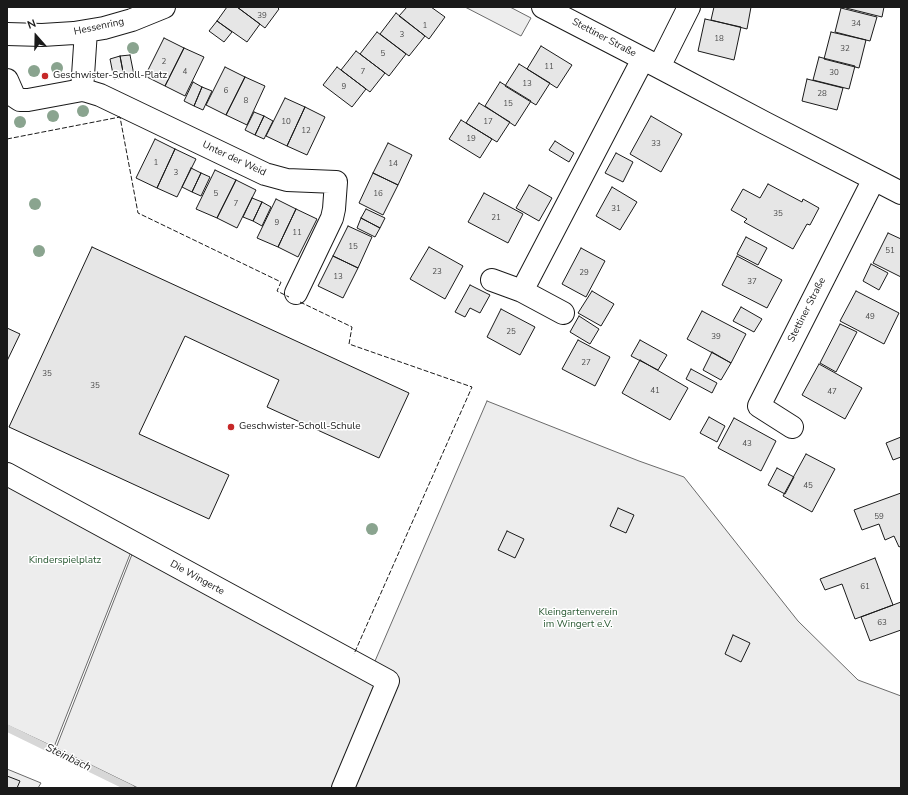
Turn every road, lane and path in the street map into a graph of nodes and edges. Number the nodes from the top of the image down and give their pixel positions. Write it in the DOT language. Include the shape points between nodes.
graph roads {
  1 [pos="164,7"];
  2 [pos="543,7"];
  3 [pos="689,7"];
  4 [pos="86,31"];
  5 [pos="7,34"];
  6 [pos="651,63"];
  7 [pos="7,80"];
  8 [pos="82,90"];
  9 [pos="874,179"];
  10 [pos="901,193"];
  11 [pos="492,280"];
  12 [pos="522,291"];
  13 [pos="296,293"];
  14 [pos="563,313"];
  15 [pos="792,427"];
  16 [pos="7,474"];
  17 [pos="344,788"];
  1 -- 4 [label="street, Hessenring" via="132,20"];
  2 -- 6 [label="street, Stettiner Straße"];
  3 -- 6 [label="street"];
  4 -- 5 [label="street, Hessenring" via="42,35"];
  4 -- 8 [label="street"];
  6 -- 9 [label="street, Stettiner Straße"];
  6 -- 12 [label="street, Stettiner Straße"];
  7 -- 8 [label="street" via="14,96 23,101"];
  8 -- 13 [label="street, Unter der Weid" via="100,95 265,174 287,180 336,182 332,218"];
  9 -- 10 [label="street, Stettiner Straße"];
  9 -- 15 [label="street, Stettiner Straße" via="759,406"];
  11 -- 12 [label="street"];
  12 -- 14 [label="street"];
  16 -- 17 [label="street, Die Wingerte" via="388,681"];
}
